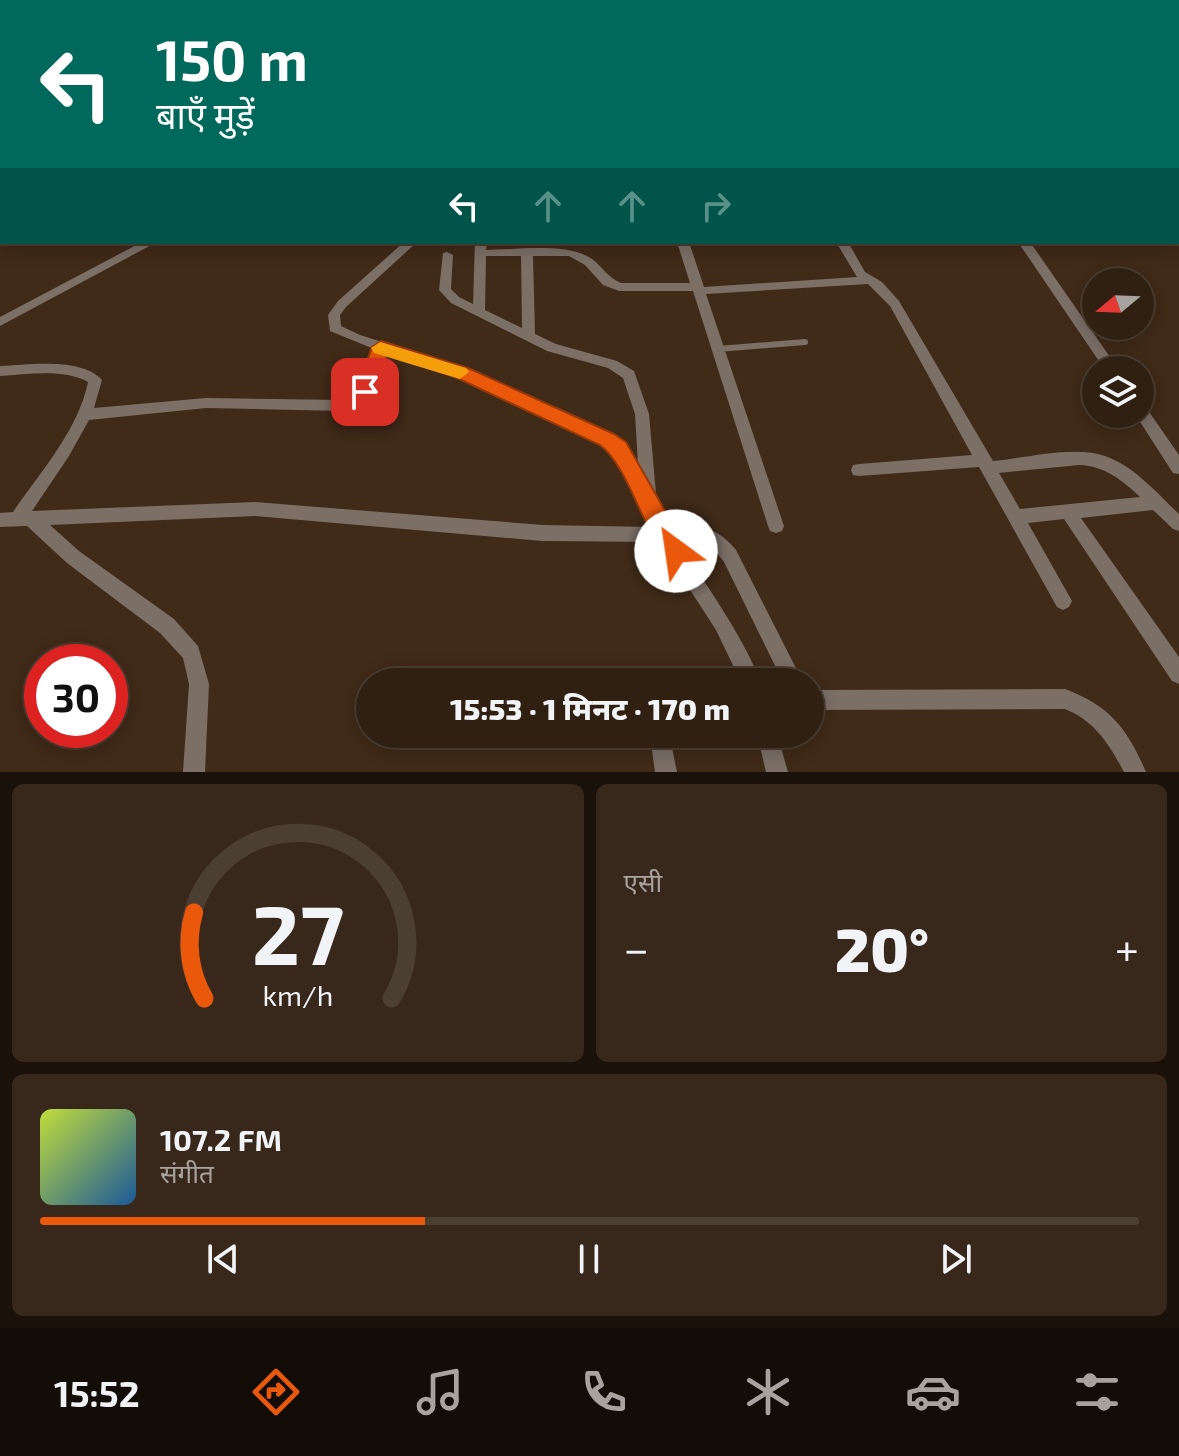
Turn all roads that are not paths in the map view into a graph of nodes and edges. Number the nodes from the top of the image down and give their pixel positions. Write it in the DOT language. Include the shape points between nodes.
graph roads {
  1 [pos="147,244"];
  2 [pos="409,244"];
  3 [pos="684,244"];
  4 [pos="843,244"];
  5 [pos="1025,244"];
  6 [pos="480,247"];
  7 [pos="527,252"];
  8 [pos="447,255"];
  9 [pos="869,280"];
  10 [pos="698,289"];
  11 [pos="479,312"];
  12 [pos="0,322"];
  13 [pos="529,336"];
  14 [pos="805,342"];
  15 [pos="381,347"];
  16 [pos="718,349"];
  17 [pos="1102,356"];
  18 [pos="0,371"];
  19 [pos="85,415"];
  20 [pos="1153,428"];
  21 [pos="1176,459"];
  22 [pos="988,464"];
  23 [pos="859,470"];
  24 [pos="649,503"];
  25 [pos="1155,503"];
  26 [pos="1068,512"];
  27 [pos="1017,517"];
  28 [pos="16,520"];
  29 [pos="1179,524"];
  30 [pos="776,526"];
  31 [pos="664,533"];
  32 [pos="1063,601"];
  33 [pos="746,668"];
  34 [pos="786,668"];
  35 [pos="1179,674"];
  36 [pos="824,700"];
  37 [pos="662,748"];
  38 [pos="771,748"];
  39 [pos="194,772"];
  40 [pos="666,772"];
  41 [pos="777,772"];
  42 [pos="1135,772"];
  1 -- 12 [label="street"];
  2 -- 15 [label="street" via="334,315 335,328"];
  3 -- 10 [label="street"];
  4 -- 9 [label="street"];
  5 -- 17 [label="street"];
  6 -- 7 [label="street"];
  6 -- 11 [label="street"];
  7 -- 10 [label="street" via="578,255 619,287"];
  7 -- 13 [label="street"];
  8 -- 11 [label="street" via="445,290"];
  9 -- 10 [label="street"];
  9 -- 22 [label="street" via="895,304"];
  10 -- 16 [label="street"];
  11 -- 13 [label="street"];
  13 -- 24 [label="street" via="567,354 612,364 629,375 642,414"];
  14 -- 16 [label="lane"];
  15 -- 19 [label="street" via="365,392 343,406 206,403"];
  15 -- 24 [label="street" via="462,373 607,439 631,465"];
  16 -- 30 [label="street"];
  18 -- 19 [label="street" via="85,373 95,380"];
  19 -- 28 [label="street"];
  20 -- 21 [label="street"];
  22 -- 23 [label="street"];
  22 -- 25 [label="street" via="1093,459 1115,469"];
  22 -- 27 [label="street"];
  24 -- 31 [label="street"];
  25 -- 26 [label="street"];
  25 -- 29 [label="street"];
  26 -- 27 [label="street"];
  26 -- 35 [label="street"];
  27 -- 32 [label="street"];
  28 -- 31 [label="street" via="255,509 543,533"];
  28 -- 39 [label="street" via="167,626 191,653 199,684"];
  31 -- 33 [label="street"];
  31 -- 34 [label="street" via="706,535 719,542"];
  36 -- 42 [label="street" via="1065,699 1098,713"];
  37 -- 40 [label="street"];
  38 -- 41 [label="street"];
}
